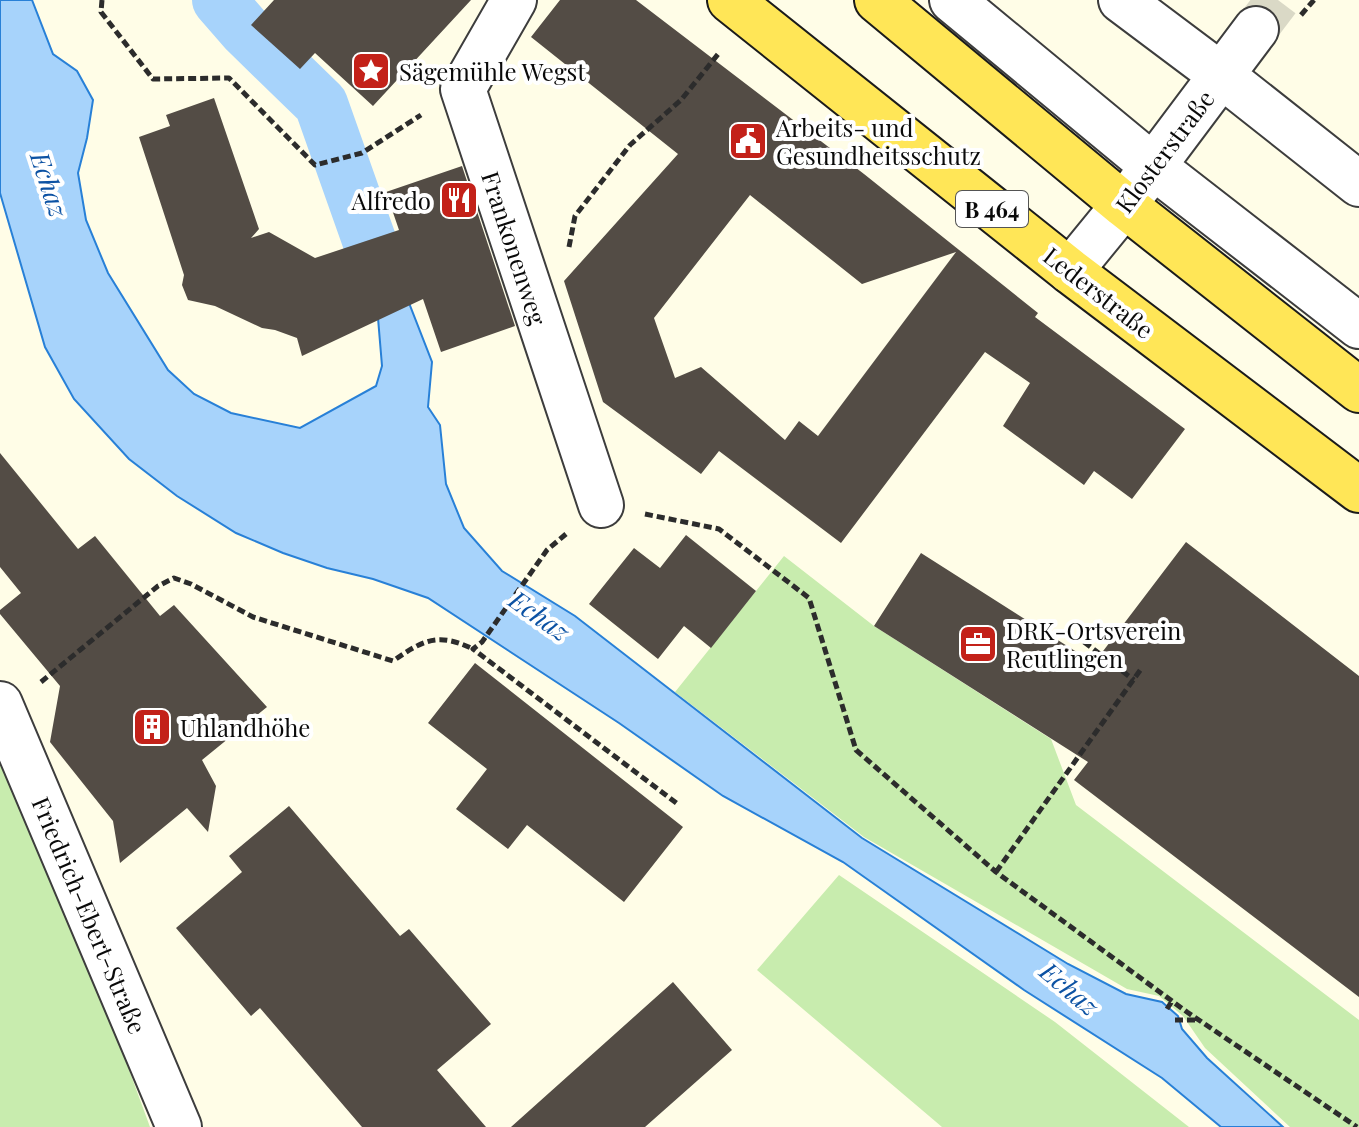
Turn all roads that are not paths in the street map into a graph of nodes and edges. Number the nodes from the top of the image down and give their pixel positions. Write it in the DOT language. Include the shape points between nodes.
graph roads {
  1 [pos="514,0"];
  2 [pos="877,0"];
  3 [pos="952,0"];
  4 [pos="1121,0"];
  5 [pos="740,8"];
  6 [pos="1256,29"];
  7 [pos="1221,75"];
  8 [pos="1154,167"];
  9 [pos="1359,184"];
  10 [pos="1124,205"];
  11 [pos="1070,271"];
  12 [pos="1359,326"];
  13 [pos="1359,390"];
  14 [pos="1359,490"];
  15 [pos="601,505"];
  16 [pos="0,704"];
  17 [pos="179,1127"];
  1 -- 15 [label="street, Frankonenweg" via="463,89"];
  2 -- 10 [label="main road"];
  3 -- 8 [label="street"];
  4 -- 7 [label="street"];
  5 -- 11 [label="main road, Lederstraße / B 464"];
  6 -- 7 [label="street, Klosterstraße"];
  7 -- 8 [label="street, Klosterstraße"];
  7 -- 9 [label="street"];
  8 -- 10 [label="street, Klosterstraße"];
  8 -- 12 [label="street"];
  10 -- 11 [label="street, Klosterstraße"];
  10 -- 13 [label="main road"];
  11 -- 14 [label="main road, Lederstraße / B 464"];
  16 -- 17 [label="street, Friedrich-Ebert-Straße"];
}
